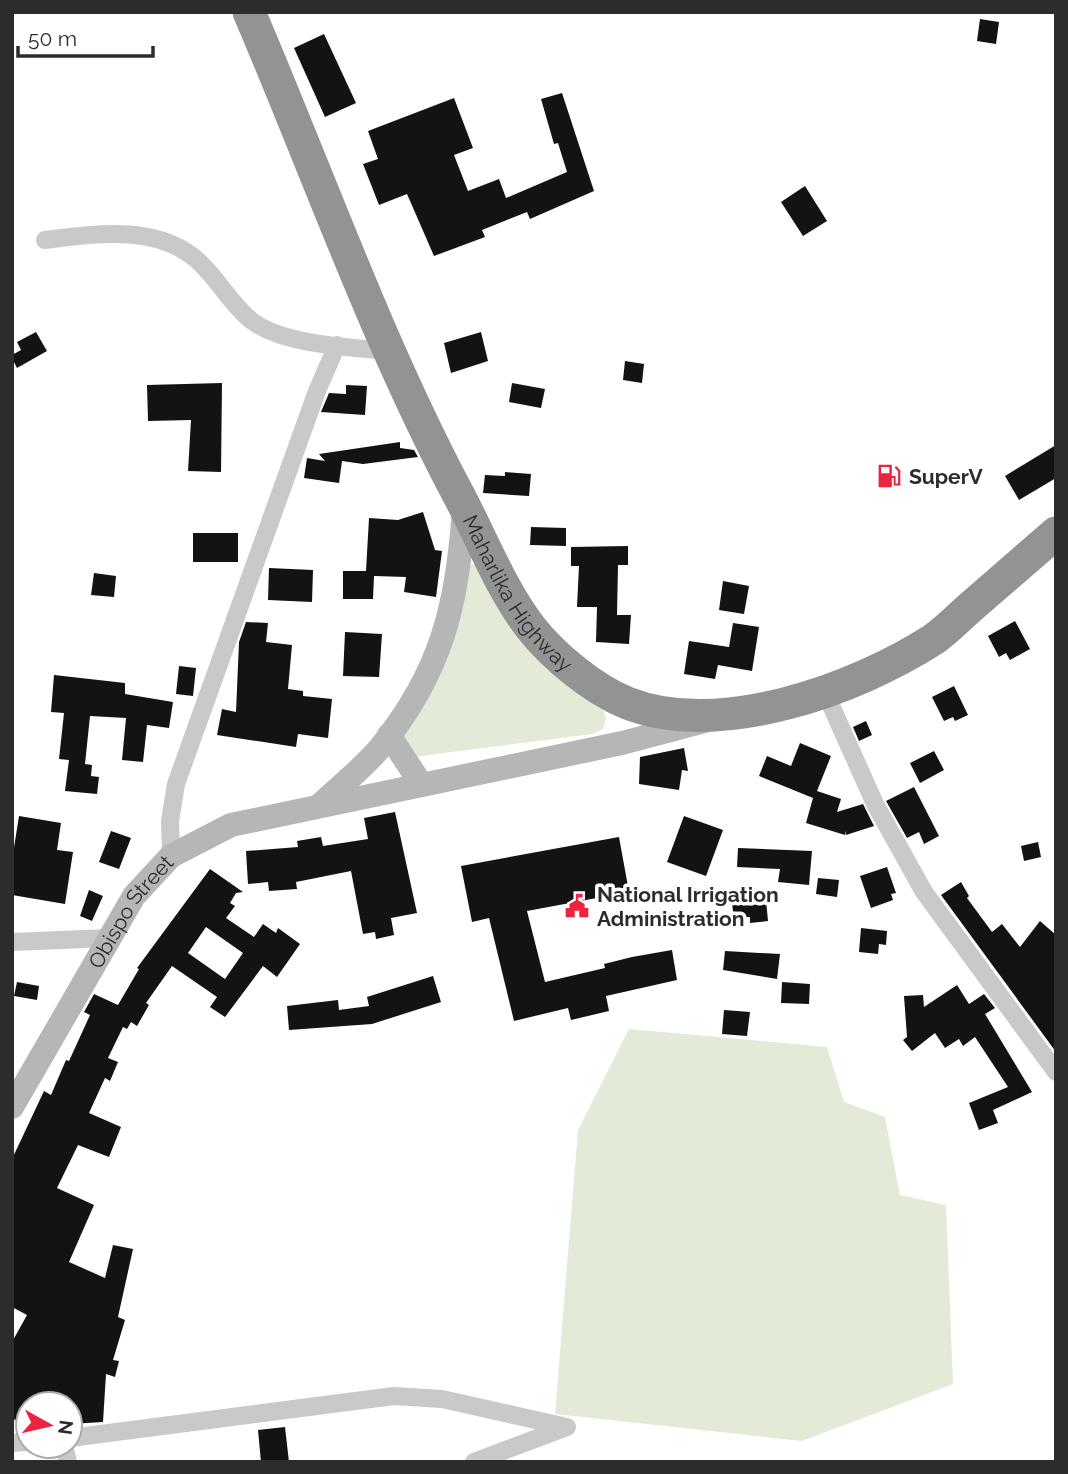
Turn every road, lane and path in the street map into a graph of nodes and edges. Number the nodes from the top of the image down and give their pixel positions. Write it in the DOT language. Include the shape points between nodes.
graph roads {
  1 [pos="249,12"];
  2 [pos="45,240"];
  3 [pos="337,345"];
  4 [pos="387,351"];
  5 [pos="464,505"];
  6 [pos="1056,533"];
  7 [pos="825,692"];
  8 [pos="729,715"];
  9 [pos="389,735"];
  10 [pos="421,784"];
  11 [pos="320,804"];
  12 [pos="171,856"];
  13 [pos="109,938"];
  14 [pos="12,942"];
  15 [pos="1056,1072"];
  16 [pos="12,1107"];
  17 [pos="84,1436"];
  18 [pos="474,1462"];
  1 -- 4 [label="highway, Maharlika Highway"];
  2 -- 3 [label="street" via="117,234 156,237 205,266 253,322 285,335"];
  3 -- 4 [label="street"];
  3 -- 12 [label="street" via="176,784"];
  4 -- 5 [label="highway, Maharlika Highway"];
  5 -- 8 [label="highway, Maharlika Highway" via="531,628 567,663 628,704 678,714"];
  5 -- 9 [label="street, Obispo Street" via="460,573 447,626 429,673"];
  6 -- 7 [label="highway, Maharlika Highway" via="935,638"];
  7 -- 8 [label="highway, Maharlika Highway"];
  7 -- 15 [label="street" via="876,804 924,891"];
  8 -- 10 [label="street, Obispo Street" via="622,743"];
  9 -- 10 [label="street"];
  9 -- 11 [label="street, Obispo Street"];
  10 -- 11 [label="street, Obispo Street"];
  11 -- 12 [label="street, Obispo Street" via="230,825"];
  12 -- 13 [label="street, Obispo Street" via="134,896"];
  13 -- 14 [label="street"];
  13 -- 16 [label="street, Obispo Street"];
  17 -- 18 [label="street" via="394,1396 442,1399 567,1427"];
}
